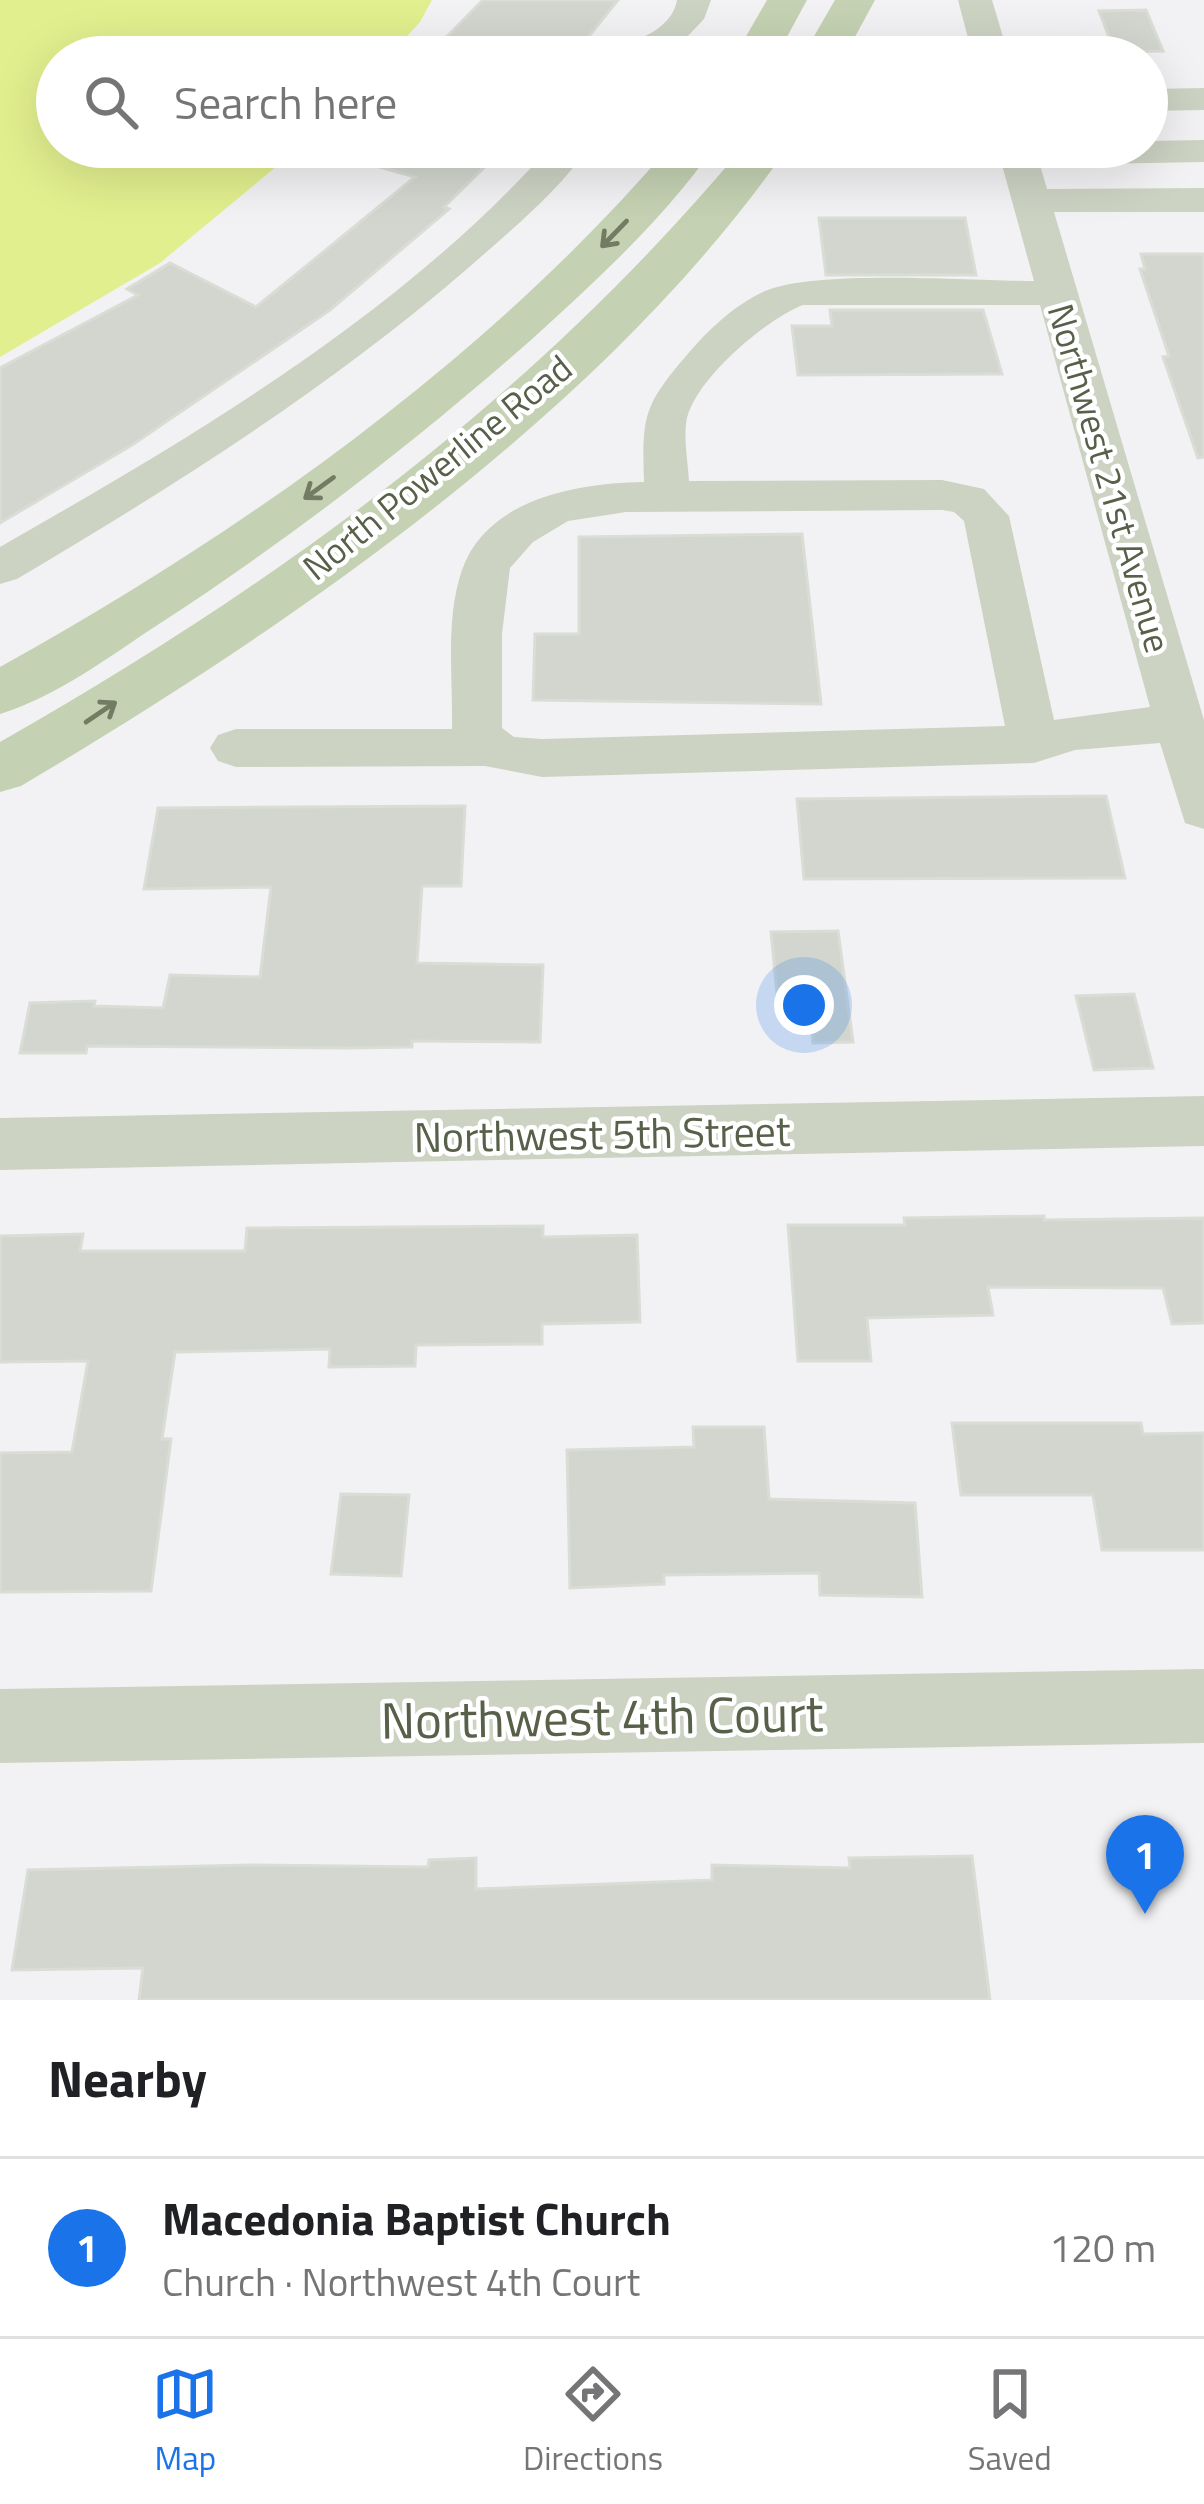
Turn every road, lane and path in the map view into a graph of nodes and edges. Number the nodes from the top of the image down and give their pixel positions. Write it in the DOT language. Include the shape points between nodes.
graph roads {
  1 [pos="676,0"];
  2 [pos="694,0"];
  3 [pos="787,0"];
  4 [pos="975,0"];
  5 [pos="852,2"];
  6 [pos="643,36"];
  7 [pos="672,36"];
  8 [pos="767,36"];
  9 [pos="834,36"];
  10 [pos="985,36"];
  11 [pos="1204,99"];
  12 [pos="1168,100"];
  13 [pos="1168,151"];
  14 [pos="1204,151"];
  15 [pos="549,168"];
  16 [pos="675,168"];
  17 [pos="750,168"];
  18 [pos="1022,168"];
  19 [pos="1204,200"];
  20 [pos="1032,201"];
  21 [pos="1058,293"];
  22 [pos="543,308"];
  23 [pos="478,361"];
  24 [pos="552,378"];
  25 [pos="485,435"];
  26 [pos="667,496"];
  27 [pos="0,568"];
  28 [pos="0,693"];
  29 [pos="1184,741"];
  30 [pos="1034,744"];
  31 [pos="486,747"];
  32 [pos="236,748"];
  33 [pos="0,770"];
  34 [pos="1204,809"];
  35 [pos="1204,1121"];
  36 [pos="0,1144"];
  37 [pos="1204,1706"];
  38 [pos="0,1726"];
  1 -- 6 [label="street"];
  2 -- 7 [label="street"];
  3 -- 8 [label="main road"];
  4 -- 10 [label="street"];
  5 -- 9 [label="main road"];
  11 -- 12 [label="street"];
  13 -- 14 [label="street"];
  15 -- 27 [label="street" via="331,362 150,482"];
  16 -- 22 [label="main road, North Powerline Road, one-way"];
  17 -- 24 [label="main road, North Powerline Road" via="609,328"];
  18 -- 20 [label="street, Northwest 21st Avenue"];
  19 -- 20 [label="street"];
  20 -- 21 [label="street, Northwest 21st Avenue"];
  21 -- 26 [label="street" via="802,293 772,300 669,408"];
  21 -- 29 [label="street, Northwest 21st Avenue"];
  22 -- 23 [label="main road, North Powerline Road"];
  22 -- 24 [label="main road" via="538,353"];
  23 -- 25 [label="main road" via="495,392"];
  23 -- 28 [label="main road, North Powerline Road, one-way" via="252,537"];
  24 -- 25 [label="main road, North Powerline Road"];
  33 -- 25 [label="main road, North Powerline Road, one-way" via="320,565"];
  26 -- 30 [label="street" via="942,495 979,506"];
  26 -- 31 [label="street" via="563,503 492,556 484,571 477,711"];
  29 -- 30 [label="street" via="1087,758"];
  29 -- 34 [label="street, Northwest 21st Avenue"];
  30 -- 31 [label="street" via="542,758"];
  31 -- 32 [label="street"];
  35 -- 36 [label="street, Northwest 5th Street"];
  37 -- 38 [label="street, Northwest 4th Court"];
}
